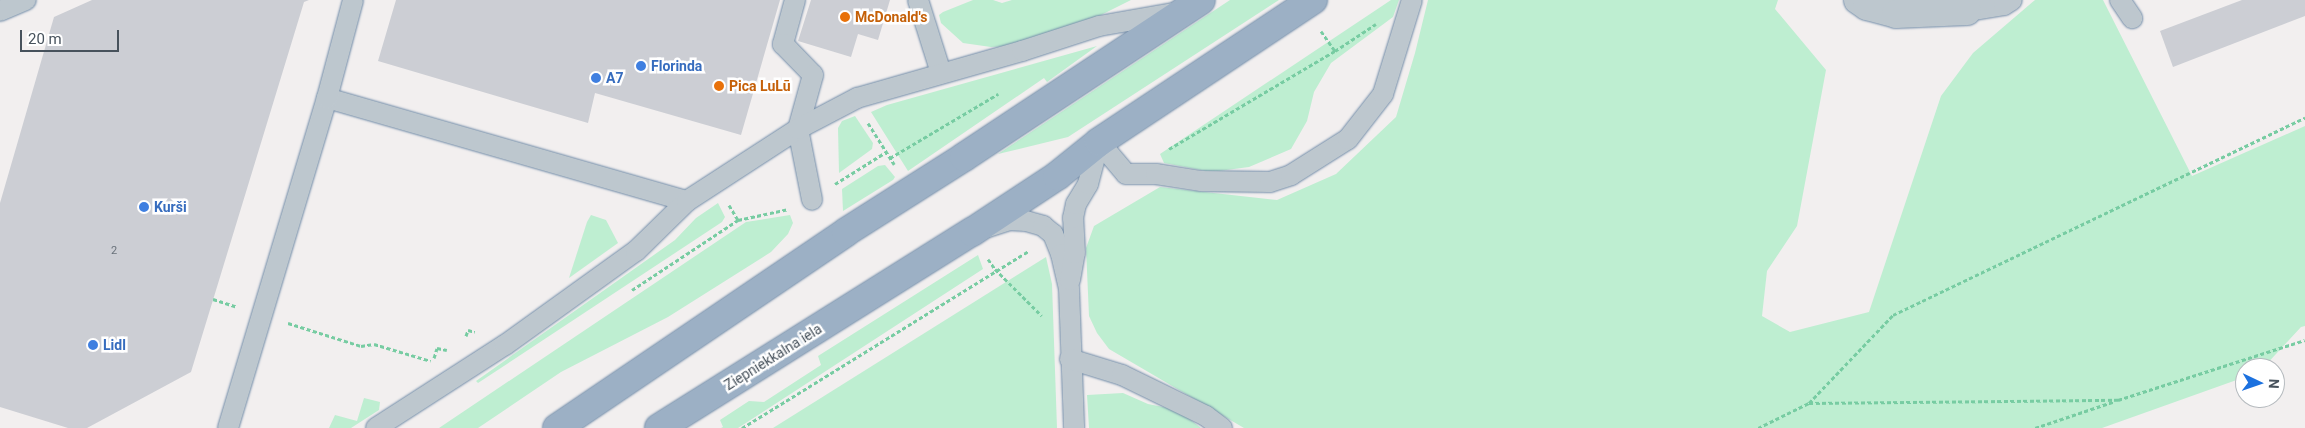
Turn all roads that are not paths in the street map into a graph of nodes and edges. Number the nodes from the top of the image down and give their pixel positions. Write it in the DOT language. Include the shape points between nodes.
graph roads {
  1 [pos="26,0"];
  2 [pos="354,0"];
  3 [pos="795,0"];
  4 [pos="1313,0"];
  5 [pos="1412,0"];
  6 [pos="1858,0"];
  7 [pos="2012,0"];
  8 [pos="2120,0"];
  9 [pos="924,2"];
  10 [pos="1193,5"];
  11 [pos="0,11"];
  12 [pos="1966,11"];
  13 [pos="2132,18"];
  14 [pos="941,73"];
  15 [pos="327,98"];
  16 [pos="798,129"];
  17 [pos="1099,142"];
  18 [pos="812,200"];
  19 [pos="687,201"];
  20 [pos="972,232"];
  21 [pos="1069,289"];
  22 [pos="1070,359"];
  23 [pos="228,428"];
  24 [pos="376,428"];
  25 [pos="557,428"];
  26 [pos="659,428"];
  27 [pos="1074,428"];
  28 [pos="1222,428"];
  1 -- 11 [label="lane"];
  2 -- 15 [label="lane"];
  3 -- 16 [label="lane" via="783,44 813,75"];
  4 -- 17 [label="highway, Ziepniekkalna iela"];
  5 -- 17 [label="lane" via="1383,94 1348,140 1291,175 1270,182 1201,182 1156,174 1126,174"];
  6 -- 12 [label="street" via="1867,6 1896,14"];
  7 -- 12 [label="lane" via="2004,5"];
  8 -- 13 [label="lane"];
  9 -- 14 [label="lane"];
  10 -- 14 [label="lane" via="1099,26"];
  10 -- 25 [label="highway" via="846,232"];
  14 -- 16 [label="lane" via="857,98"];
  15 -- 19 [label="lane"];
  15 -- 23 [label="lane"];
  16 -- 18 [label="lane"];
  16 -- 19 [label="lane"];
  17 -- 20 [label="highway, Ziepniekkalna iela" via="1057,176"];
  17 -- 21 [label="lane" via="1088,184 1075,211 1076,253"];
  19 -- 24 [label="lane" via="636,251 505,344"];
  20 -- 21 [label="lane" via="1009,220 1043,226 1053,234"];
  20 -- 26 [label="highway, Ziepniekkalna iela"];
  21 -- 22 [label="lane"];
  22 -- 27 [label="lane"];
  22 -- 28 [label="lane" via="1122,375 1206,416"];
}
